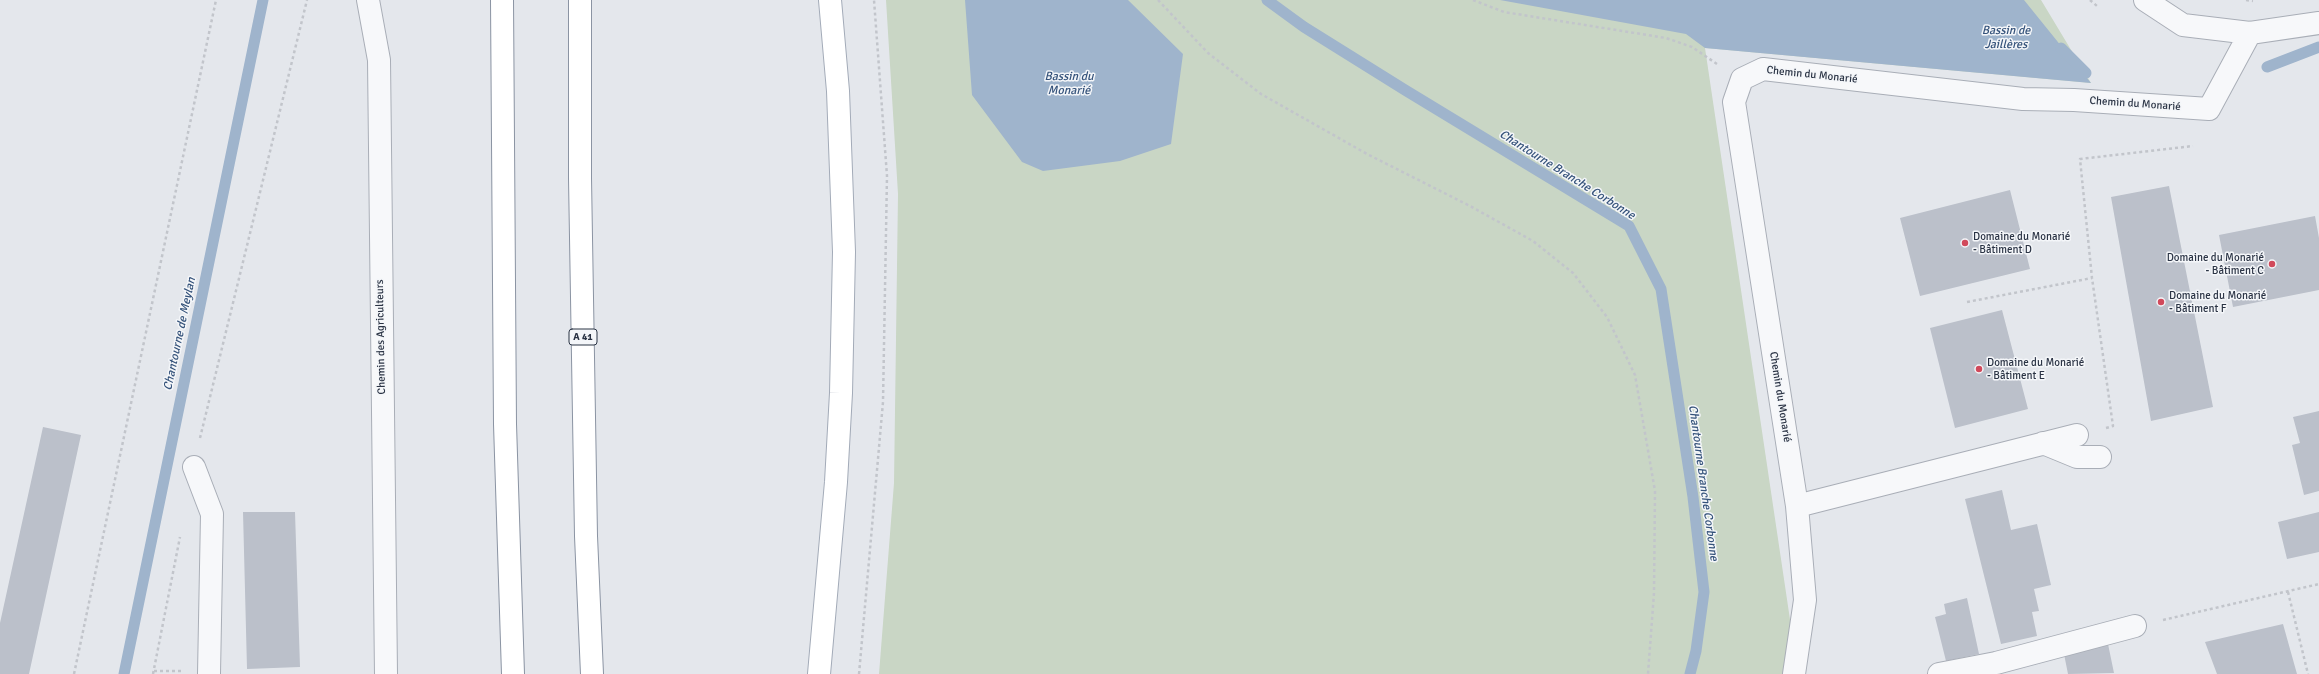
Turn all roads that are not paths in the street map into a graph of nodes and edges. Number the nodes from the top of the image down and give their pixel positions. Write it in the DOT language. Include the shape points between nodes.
graph roads {
  1 [pos="368,0"];
  2 [pos="502,0"];
  3 [pos="515,0"];
  4 [pos="580,0"];
  5 [pos="830,0"];
  6 [pos="2146,0"];
  7 [pos="2319,23"];
  8 [pos="2250,33"];
  9 [pos="505,424"];
  10 [pos="2077,435"];
  11 [pos="2043,444"];
  12 [pos="2100,457"];
  13 [pos="194,467"];
  14 [pos="1797,506"];
  15 [pos="2135,626"];
  16 [pos="209,674"];
  17 [pos="386,674"];
  18 [pos="513,674"];
  19 [pos="592,674"];
  20 [pos="819,674"];
  21 [pos="1794,674"];
  22 [pos="1939,674"];
  1 -- 17 [label="street, Chemin des Agriculteurs" via="378,60"];
  2 -- 9 [label="main road"];
  3 -- 9 [label="main road"];
  4 -- 19 [label="main road, A 41" via="586,536"];
  5 -- 20 [label="main road" via="838,91 844,252 836,482"];
  6 -- 8 [label="street" via="2183,25"];
  7 -- 8 [label="street"];
  8 -- 14 [label="street, Chemin du Monarié" via="2209,110 2074,100 2023,99 1763,69 1742,80 1734,102"];
  9 -- 18 [label="main road"];
  10 -- 11 [label="street"];
  11 -- 12 [label="street" via="2077,457"];
  11 -- 14 [label="street"];
  13 -- 16 [label="street" via="212,514"];
  14 -- 21 [label="street, Chemin du Monarié" via="1805,600"];
  15 -- 22 [label="street" via="1996,663"];
}
